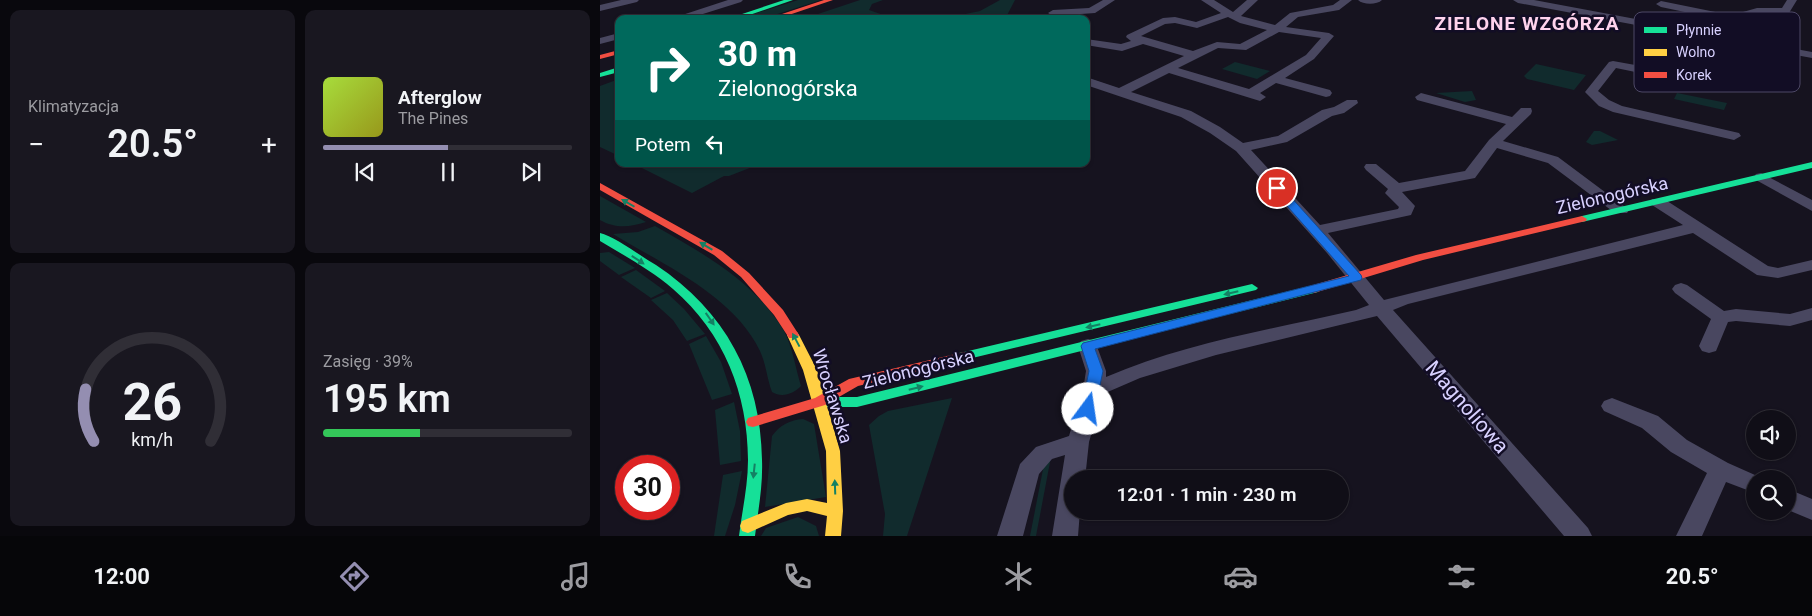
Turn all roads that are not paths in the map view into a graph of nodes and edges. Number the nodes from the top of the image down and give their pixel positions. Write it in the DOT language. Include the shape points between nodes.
graph roads {
  1 [pos="634,0"];
  2 [pos="738,0"];
  3 [pos="790,0"];
  4 [pos="830,0"];
  5 [pos="1062,0"];
  6 [pos="1110,0"];
  7 [pos="1206,0"];
  8 [pos="1253,0"];
  9 [pos="1347,0"];
  10 [pos="1363,0"];
  11 [pos="1378,0"];
  12 [pos="1518,0"];
  13 [pos="1792,0"];
  14 [pos="1661,4"];
  15 [pos="600,8"];
  16 [pos="1700,12"];
  17 [pos="1754,12"];
  18 [pos="688,15"];
  19 [pos="743,15"];
  20 [pos="784,15"];
  21 [pos="1052,15"];
  22 [pos="1059,15"];
  23 [pos="1232,15"];
  24 [pos="1634,22"];
  25 [pos="1277,28"];
  26 [pos="615,37"];
  27 [pos="1261,38"];
  28 [pos="1143,40"];
  29 [pos="600,41"];
  30 [pos="1090,43"];
  31 [pos="1304,44"];
  32 [pos="615,53"];
  33 [pos="1314,54"];
  34 [pos="1193,55"];
  35 [pos="1331,55"];
  36 [pos="600,57"];
  37 [pos="1166,68"];
  38 [pos="1634,68"];
  39 [pos="615,70"];
  40 [pos="600,75"];
  41 [pos="1275,79"];
  42 [pos="1090,81"];
  43 [pos="1121,92"];
  44 [pos="1326,93"];
  45 [pos="1250,94"];
  46 [pos="1421,98"];
  47 [pos="1266,99"];
  48 [pos="1352,103"];
  49 [pos="1526,111"];
  50 [pos="1514,122"];
  51 [pos="1734,136"];
  52 [pos="1494,143"];
  53 [pos="1241,148"];
  54 [pos="1812,165"];
  55 [pos="1372,167"];
  56 [pos="1761,178"];
  57 [pos="600,186"];
  58 [pos="1396,188"];
  59 [pos="1658,202"];
  60 [pos="1812,206"];
  61 [pos="1622,210"];
  62 [pos="1696,227"];
  63 [pos="1316,231"];
  64 [pos="600,236"];
  65 [pos="1812,265"];
  66 [pos="1345,271"];
  67 [pos="1260,286"];
  68 [pos="1681,289"];
  69 [pos="1381,308"];
  70 [pos="1812,314"];
  71 [pos="1721,317"];
  72 [pos="1088,346"];
  73 [pos="1709,346"];
  74 [pos="1094,390"];
  75 [pos="820,402"];
  76 [pos="1612,406"];
  77 [pos="753,422"];
  78 [pos="1078,442"];
  79 [pos="1720,469"];
  80 [pos="1074,470"];
  81 [pos="1746,480"];
  82 [pos="1796,503"];
  83 [pos="1812,510"];
  84 [pos="836,511"];
  85 [pos="1067,520"];
  86 [pos="748,531"];
  87 [pos="833,536"];
  88 [pos="1010,536"];
  89 [pos="1065,536"];
  90 [pos="1579,536"];
  91 [pos="1689,536"];
  1 -- 15 [label="street"];
  2 -- 18 [label="street"];
  3 -- 19 [label="street"];
  4 -- 20 [label="street"];
  5 -- 21 [label="street"];
  6 -- 22 [label="street" via="1091,11"];
  7 -- 23 [label="street"];
  8 -- 23 [label="street"];
  9 -- 25 [label="street" via="1335,8 1294,15"];
  10 -- 11 [label="street"];
  12 -- 24 [label="street"];
  13 -- 17 [label="street" via="1785,11"];
  14 -- 16 [label="street"];
  23 -- 25 [label="street"];
  23 -- 28 [label="street" via="1197,26 1175,20 1163,21 1131,37"];
  25 -- 27 [label="street"];
  25 -- 33 [label="street" via="1329,36"];
  26 -- 29 [label="street"];
  27 -- 31 [label="street"];
  27 -- 34 [label="street" via="1242,48 1217,45"];
  28 -- 30 [label="street" via="1122,48"];
  28 -- 34 [label="street"];
  32 -- 36 [label="street"];
  33 -- 35 [label="street"];
  33 -- 41 [label="street"];
  34 -- 37 [label="street"];
  37 -- 43 [label="street"];
  37 -- 45 [label="street"];
  38 -- 51 [label="street" via="1613,64 1591,92 1618,109"];
  39 -- 40 [label="street"];
  41 -- 44 [label="street"];
  41 -- 45 [label="street"];
  42 -- 43 [label="street, Magnoliowa"];
  43 -- 53 [label="street, Magnoliowa" via="1186,114"];
  45 -- 47 [label="street"];
  46 -- 50 [label="street"];
  48 -- 53 [label="street" via="1327,113 1282,139"];
  49 -- 50 [label="street"];
  50 -- 52 [label="street"];
  52 -- 58 [label="street" via="1470,175"];
  52 -- 61 [label="street" via="1553,160"];
  53 -- 63 [label="street, Magnoliowa"];
  54 -- 56 [label="street, Zielonogórska"];
  55 -- 58 [label="street"];
  56 -- 59 [label="street, Zielonogórska"];
  56 -- 60 [label="street"];
  75 -- 57 [label="street, Wrocławska, one-way" via="810,370 794,337 779,313 745,275 710,249"];
  58 -- 63 [label="street" via="1393,193 1407,206 1405,212"];
  59 -- 61 [label="street, Zielonogórska"];
  59 -- 62 [label="street"];
  61 -- 66 [label="street, Zielonogórska" via="1420,257 1381,260"];
  62 -- 65 [label="street" via="1764,271 1778,273"];
  62 -- 69 [label="street" via="1402,300"];
  63 -- 66 [label="street, Magnoliowa"];
  64 -- 77 [label="street, one-way" via="676,285 708,315 736,360 748,393"];
  66 -- 69 [label="street, Magnoliowa"];
  66 -- 72 [label="street, Zielonogórska"];
  67 -- 75 [label="street, Zielonogórska, one-way" via="854,382"];
  68 -- 71 [label="street"];
  69 -- 74 [label="street" via="1214,349 1133,373"];
  69 -- 90 [label="street, Magnoliowa"];
  70 -- 71 [label="street" via="1790,320 1736,315"];
  71 -- 73 [label="street"];
  72 -- 74 [label="street" via="1096,371"];
  75 -- 72 [label="street, Zielonogórska, one-way" via="857,402"];
  74 -- 78 [label="street"];
  75 -- 77 [label="street"];
  84 -- 75 [label="street, Wrocławska, one-way" via="833,451"];
  76 -- 79 [label="street" via="1650,422 1679,446"];
  77 -- 86 [label="street, one-way" via="755,462"];
  78 -- 80 [label="street"];
  78 -- 88 [label="street" via="1044,453 1028,470"];
  79 -- 81 [label="street"];
  79 -- 91 [label="street"];
  82 -- 83 [label="street"];
  84 -- 86 [label="street" via="806,505 786,509"];
  84 -- 87 [label="street, Wrocławska"];
  85 -- 89 [label="street"];
}
